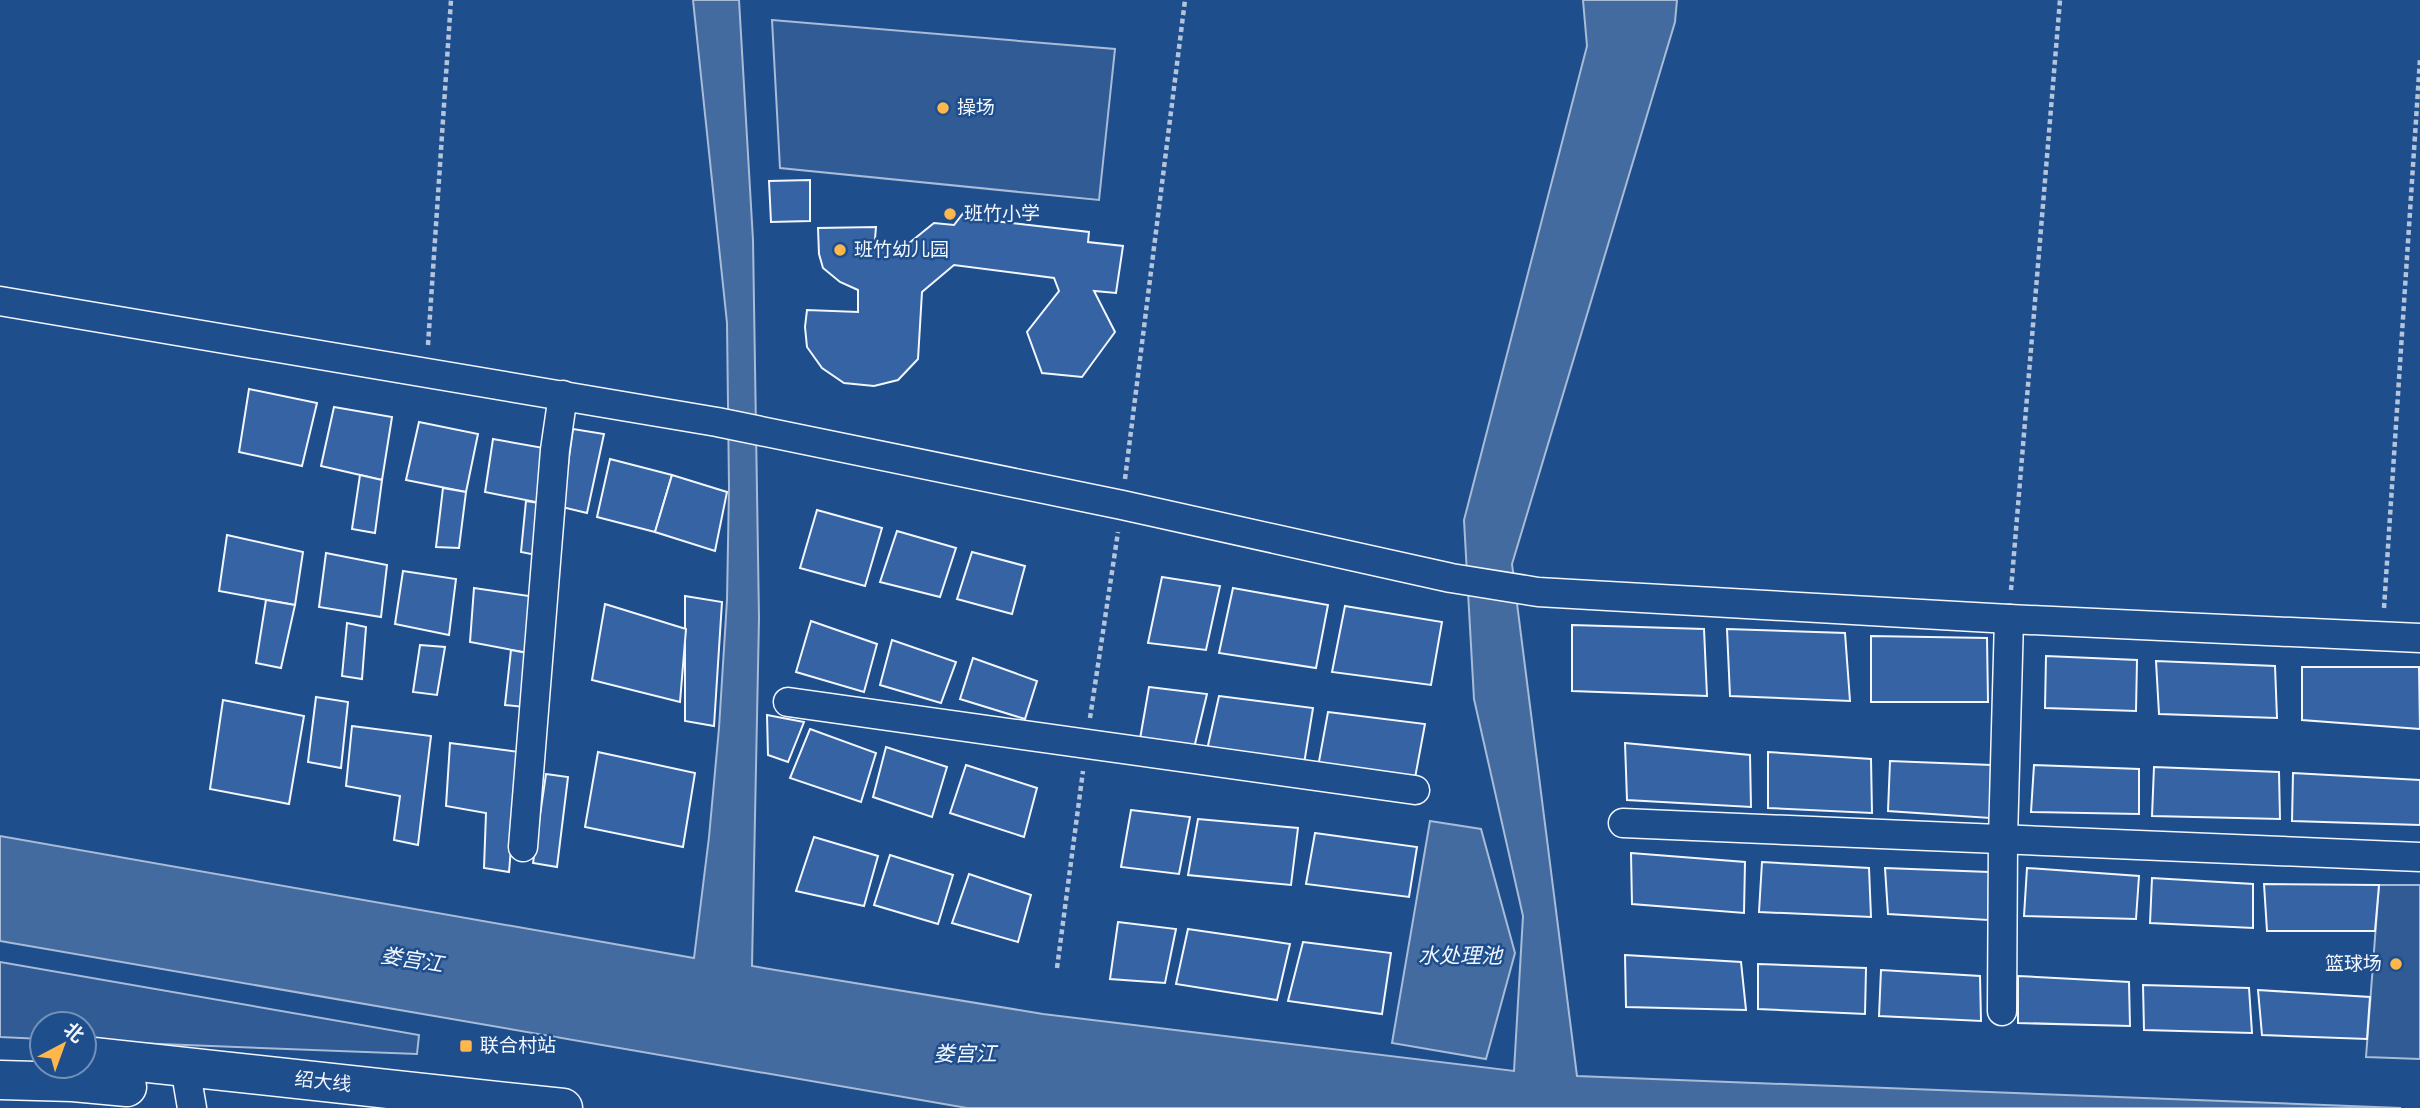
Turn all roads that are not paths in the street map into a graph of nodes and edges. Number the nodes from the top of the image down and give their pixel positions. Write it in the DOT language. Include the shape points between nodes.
graph roads {
  1 [pos="0,301"];
  2 [pos="563,396"];
  3 [pos="2009,619"];
  4 [pos="2420,638"];
  5 [pos="788,702"];
  6 [pos="1415,790"];
  7 [pos="1623,823"];
  8 [pos="2003,839"];
  9 [pos="523,847"];
  10 [pos="2420,857"];
  11 [pos="2002,1010"];
  12 [pos="0,1053"];
  13 [pos="28,1054"];
  14 [pos="98,1060"];
  15 [pos="0,1080"];
  16 [pos="189,1089"];
  17 [pos="332,1108"];
  18 [pos="563,1108"];
  1 -- 2 [label="street"];
  2 -- 3 [label="street" via="783,435 1451,578 1538,592"];
  2 -- 9 [label="street"];
  3 -- 4 [label="street"];
  3 -- 8 [label="street"];
  5 -- 6 [label="street"];
  7 -- 8 [label="street"];
  8 -- 10 [label="street"];
  8 -- 11 [label="street"];
  12 -- 13 [label="main road"];
  14 -- 16 [label="main road, 绍大线"];
  15 -- 16 [label="main road, 绍大线"];
  16 -- 17 [label="main road, 绍大线"];
  16 -- 18 [label="main road, 绍大线"];
}
